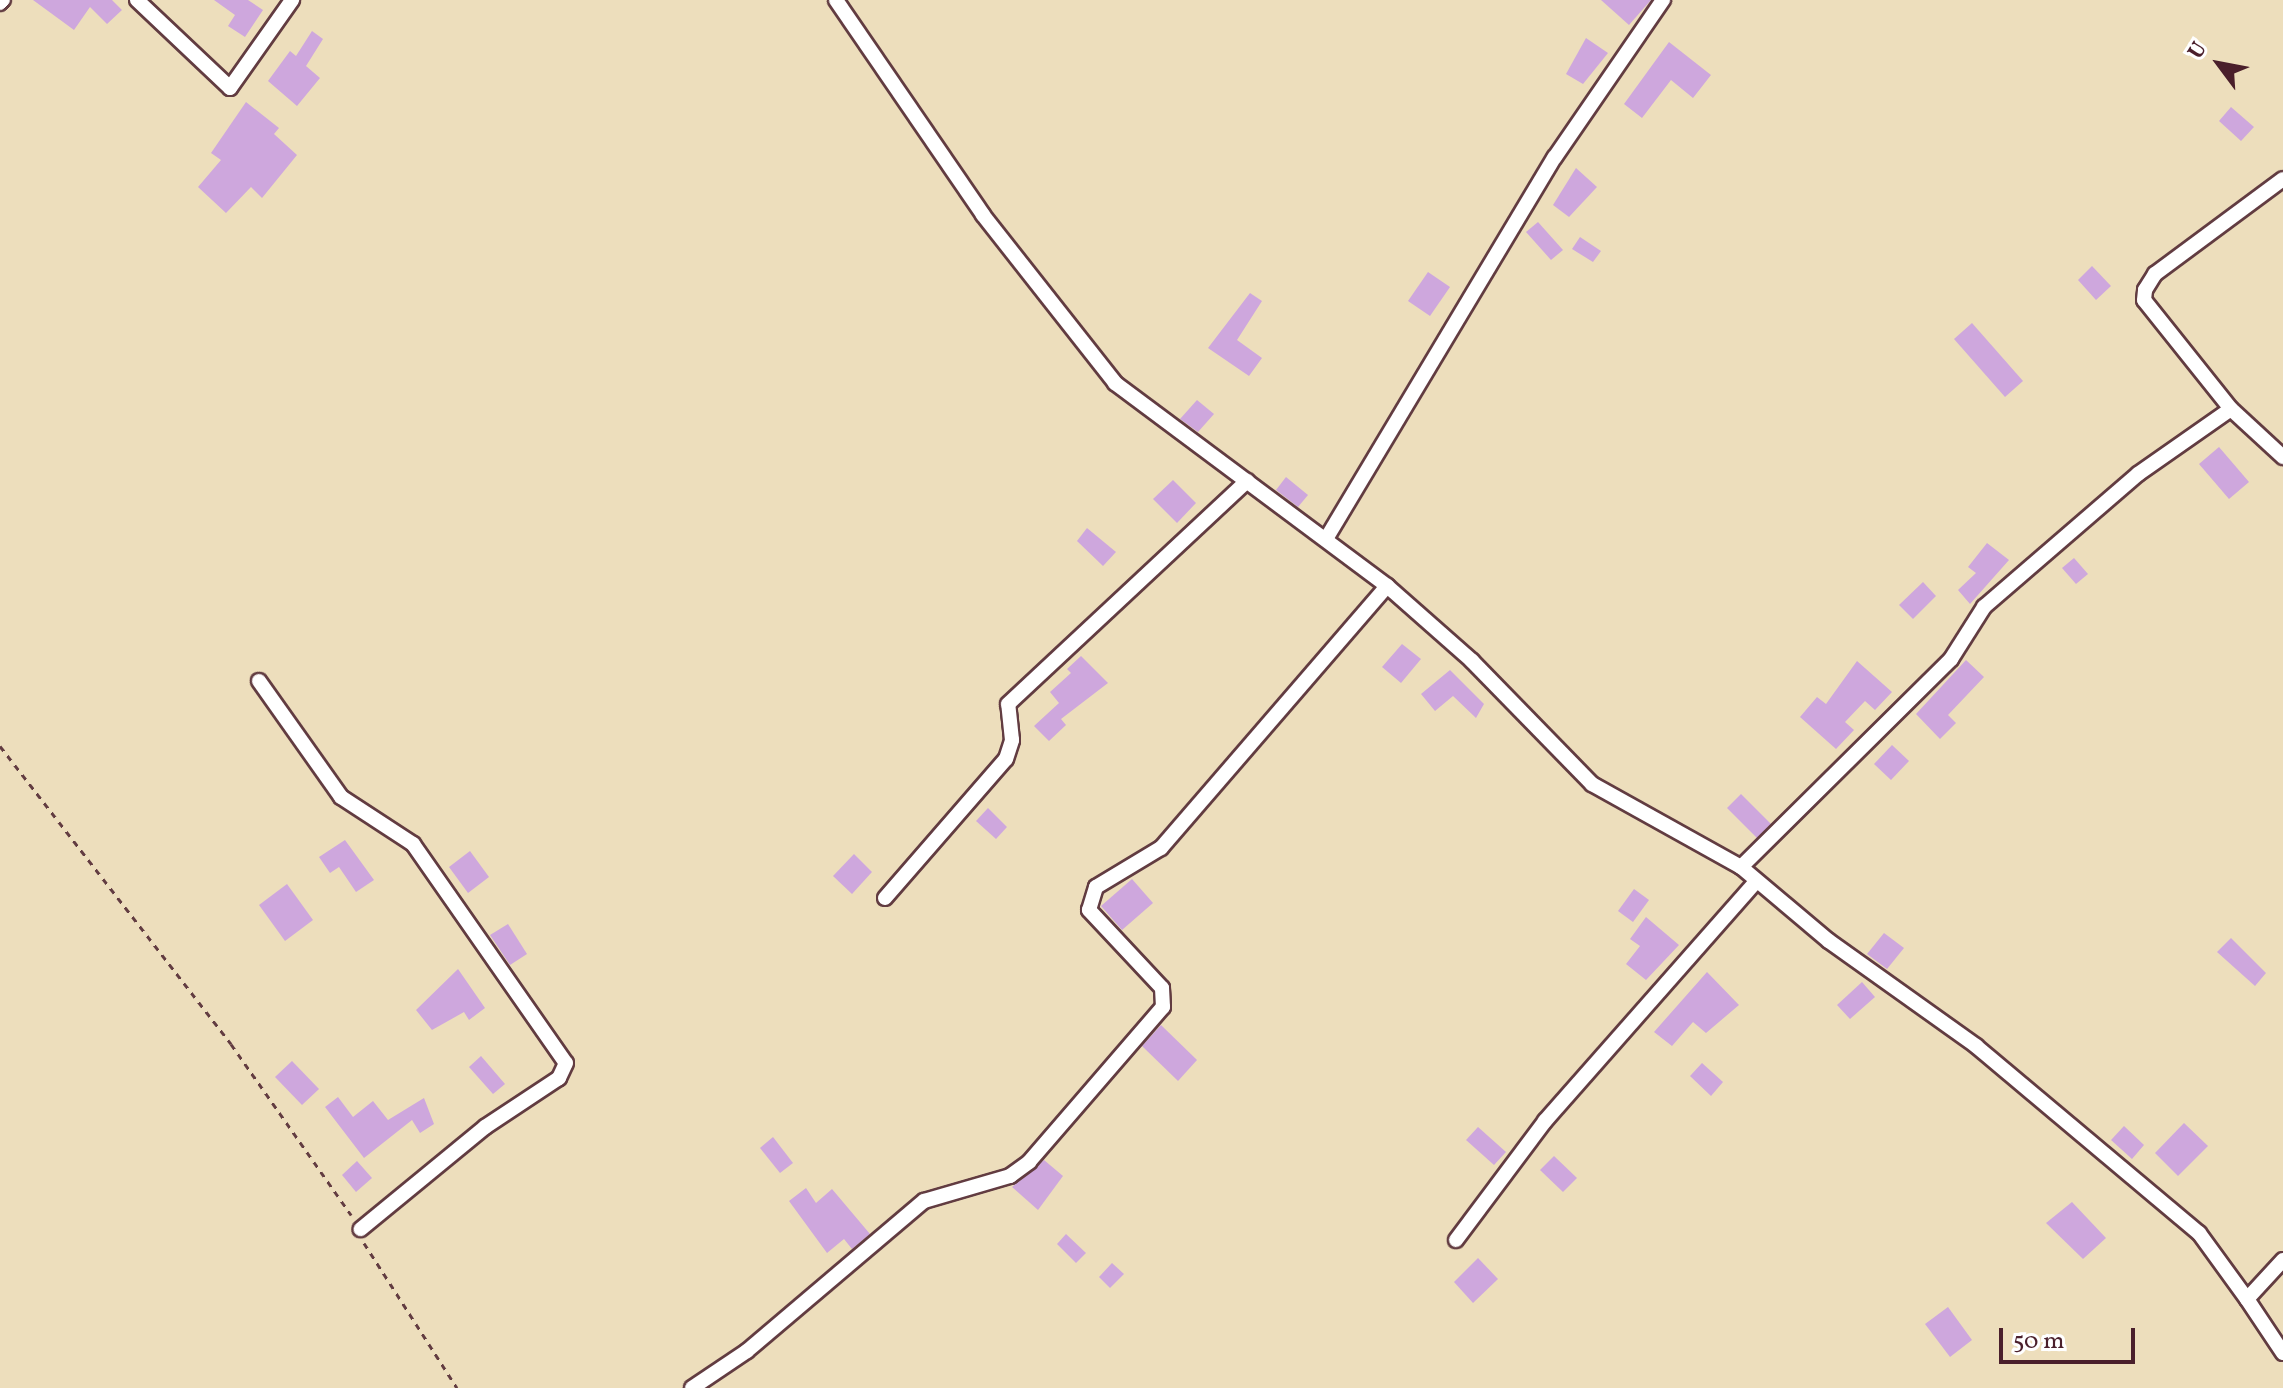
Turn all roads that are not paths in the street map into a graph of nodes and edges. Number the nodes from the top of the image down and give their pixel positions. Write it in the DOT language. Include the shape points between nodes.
graph roads {
  1 [pos="137,0"];
  2 [pos="292,0"];
  3 [pos="836,0"];
  4 [pos="1663,0"];
  5 [pos="2283,179"];
  6 [pos="2231,409"];
  7 [pos="2283,457"];
  8 [pos="1247,481"];
  9 [pos="1326,539"];
  10 [pos="1387,586"];
  11 [pos="259,681"];
  12 [pos="1741,867"];
  13 [pos="1755,883"];
  14 [pos="885,898"];
  15 [pos="361,1229"];
  16 [pos="1456,1240"];
  17 [pos="2283,1260"];
  18 [pos="2247,1299"];
  19 [pos="2283,1353"];
  20 [pos="692,1388"];
  1 -- 2 [label="street" via="230,88"];
  3 -- 8 [label="street" via="983,215 1086,351 1115,383"];
  4 -- 9 [label="street" via="1555,157"];
  5 -- 6 [label="street" via="2155,274 2145,290 2144,300"];
  6 -- 7 [label="street"];
  6 -- 12 [label="street" via="2138,474 1984,607 1951,659"];
  8 -- 9 [label="street"];
  8 -- 14 [label="street" via="1008,704 1012,740 1006,759"];
  9 -- 10 [label="street"];
  10 -- 12 [label="street" via="1472,661 1573,769"];
  10 -- 20 [label="street" via="1161,848 1096,887 1089,910 1162,988 1163,1007 1029,1162 1010,1176 924,1201 747,1351"];
  11 -- 15 [label="street" via="341,797 384,821 420,853 566,1063 559,1078 485,1127"];
  12 -- 13 [label="street"];
  13 -- 16 [label="street" via="1545,1121"];
  13 -- 18 [label="street" via="1976,1046 2199,1233"];
  17 -- 18 [label="street"];
  18 -- 19 [label="street"];
}
